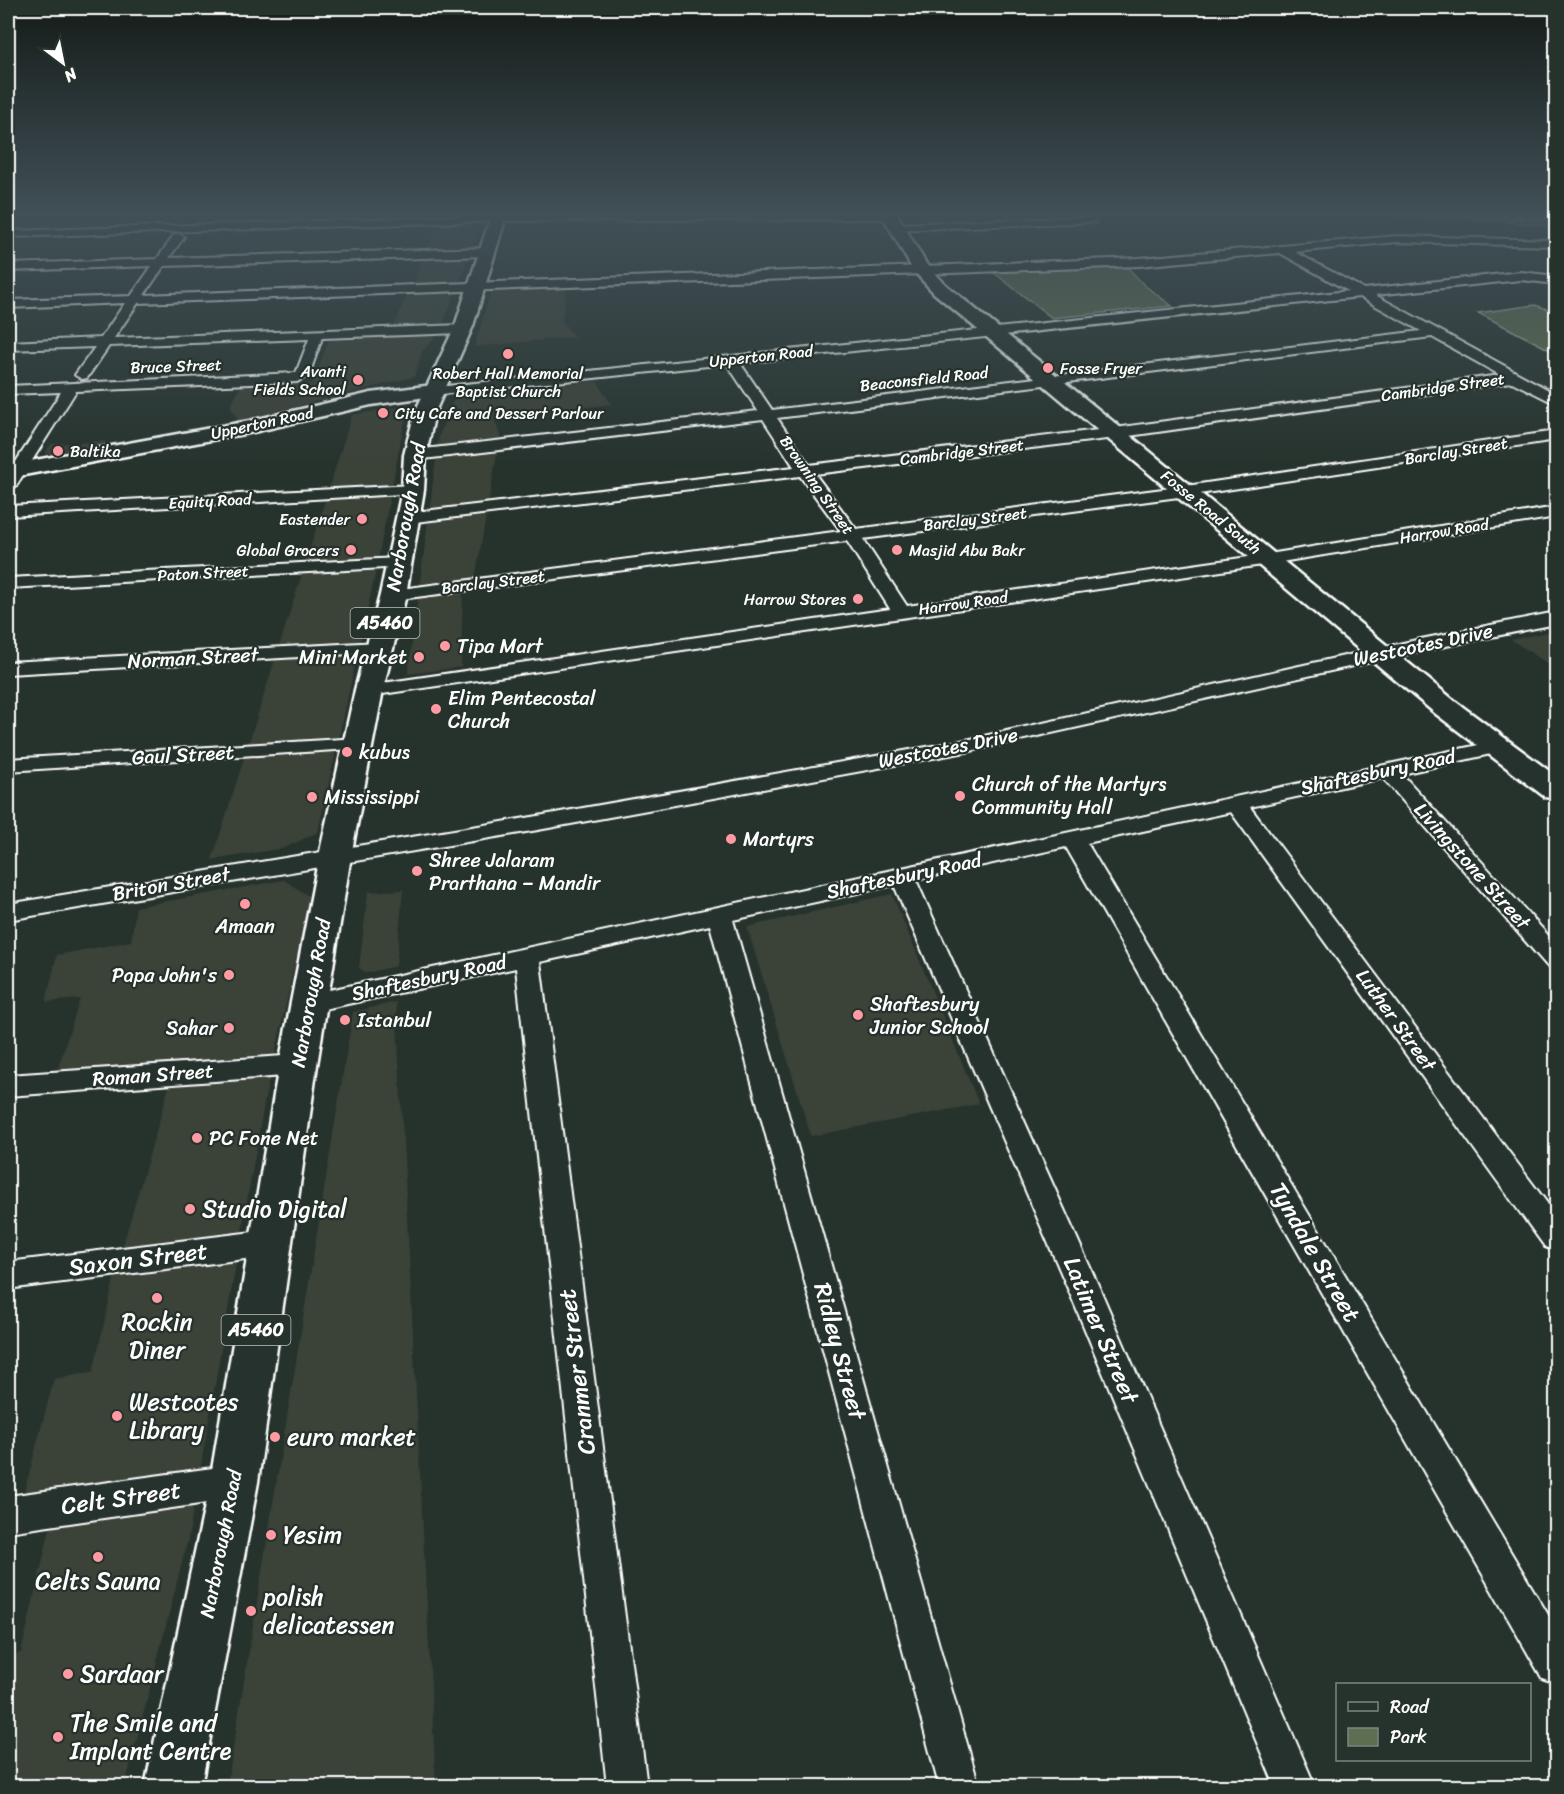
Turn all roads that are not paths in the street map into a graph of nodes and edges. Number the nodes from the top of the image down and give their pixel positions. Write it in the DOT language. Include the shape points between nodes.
graph roads {
  1 [pos="136,297"];
  2 [pos="227,297"];
  3 [pos="473,297"];
  4 [pos="951,297"];
  5 [pos="1326,297"];
  6 [pos="1368,297"];
  7 [pos="134,300"];
  8 [pos="8,304"];
  9 [pos="462,329"];
  10 [pos="991,332"];
  11 [pos="1435,333"];
  12 [pos="317,334"];
  13 [pos="106,342"];
  14 [pos="8,345"];
  15 [pos="731,359"];
  16 [pos="82,375"];
  17 [pos="1515,377"];
  18 [pos="1050,382"];
  19 [pos="71,388"];
  20 [pos="8,390"];
  21 [pos="433,392"];
  22 [pos="378,399"];
  23 [pos="1557,400"];
  24 [pos="769,414"];
  25 [pos="1115,433"];
  26 [pos="1557,435"];
  27 [pos="415,455"];
  28 [pos="805,471"];
  29 [pos="11,476"];
  30 [pos="413,490"];
  31 [pos="1186,491"];
  32 [pos="8,511"];
  33 [pos="1557,512"];
  34 [pos="407,518"];
  35 [pos="852,535"];
  36 [pos="1269,559"];
  37 [pos="398,563"];
  38 [pos="8,584"];
  39 [pos="393,595"];
  40 [pos="901,612"];
  41 [pos="1557,618"];
  42 [pos="379,648"];
  43 [pos="1381,654"];
  44 [pos="8,668"];
  45 [pos="369,690"];
  46 [pos="359,744"];
  47 [pos="1497,747"];
  48 [pos="8,765"];
  49 [pos="1388,771"];
  50 [pos="1557,790"];
  51 [pos="1235,802"];
  52 [pos="1073,838"];
  53 [pos="335,856"];
  54 [pos="902,876"];
  55 [pos="8,912"];
  56 [pos="720,916"];
  57 [pos="526,957"];
  58 [pos="1557,960"];
  59 [pos="310,1003"];
  60 [pos="298,1065"];
  61 [pos="8,1086"];
  62 [pos="1557,1238"];
  63 [pos="269,1243"];
  64 [pos="8,1276"];
  65 [pos="234,1482"];
  66 [pos="8,1514"];
  67 [pos="1557,1664"];
  68 [pos="173,1786"];
  69 [pos="627,1786"];
  70 [pos="959,1786"];
  71 [pos="1295,1786"];
  1 -- 7 [label="street"];
  2 -- 7 [label="street"];
  3 -- 9 [label="main road, Narborough Road / A5460"];
  4 -- 10 [label="main road, Fosse Road South"];
  5 -- 10 [label="street, Upperton Road"];
  6 -- 11 [label="street"];
  7 -- 8 [label="street"];
  7 -- 13 [label="street"];
  9 -- 12 [label="street"];
  9 -- 21 [label="main road, Narborough Road / A5460"];
  10 -- 15 [label="street, Upperton Road"];
  10 -- 18 [label="main road, Fosse Road South"];
  11 -- 17 [label="street"];
  11 -- 18 [label="street, Beaconsfield Road"];
  12 -- 13 [label="street"];
  12 -- 19 [label="street, Bruce Street" via="302,375 297,378"];
  13 -- 14 [label="street"];
  13 -- 16 [label="street"];
  15 -- 21 [label="street, Upperton Road"];
  15 -- 24 [label="street, Browning Street"];
  17 -- 23 [label="street"];
  17 -- 25 [label="street, Cambridge Street"];
  18 -- 24 [label="street, Beaconsfield Road"];
  18 -- 25 [label="main road, Fosse Road South"];
  19 -- 20 [label="street, Bruce Street"];
  19 -- 29 [label="street"];
  21 -- 22 [label="main road" via="412,405"];
  21 -- 22 [label="main road" via="385,390"];
  21 -- 27 [label="main road, Narborough Road / A5460"];
  22 -- 29 [label="main road, Upperton Road"];
  24 -- 27 [label="street, Beaconsfield Road"];
  24 -- 28 [label="street, Browning Street"];
  25 -- 28 [label="street, Cambridge Street"];
  25 -- 31 [label="main road, Fosse Road South"];
  26 -- 31 [label="street, Barclay Street"];
  27 -- 30 [label="main road, Narborough Road / A5460"];
  28 -- 34 [label="street, Cambridge Street"];
  28 -- 35 [label="street, Browning Street"];
  30 -- 32 [label="street, Equity Road"];
  30 -- 34 [label="main road, Narborough Road / A5460"];
  31 -- 35 [label="street, Barclay Street"];
  31 -- 36 [label="main road, Fosse Road South"];
  33 -- 36 [label="street, Harrow Road"];
  34 -- 37 [label="main road, Narborough Road / A5460"];
  35 -- 39 [label="street, Barclay Street"];
  35 -- 40 [label="street, Browning Street"];
  36 -- 40 [label="street, Harrow Road"];
  36 -- 43 [label="main road, Fosse Road South"];
  37 -- 38 [label="street, Paton Street"];
  37 -- 39 [label="main road, Narborough Road / A5460"];
  39 -- 42 [label="main road, Narborough Road / A5460"];
  40 -- 45 [label="street, Harrow Road"];
  41 -- 43 [label="street, Westcotes Drive"];
  42 -- 44 [label="street, Norman Street"];
  42 -- 45 [label="main road, Narborough Road / A5460"];
  43 -- 47 [label="main road, Fosse Road South"];
  43 -- 53 [label="street, Westcotes Drive" via="966,746"];
  45 -- 46 [label="main road, Narborough Road / A5460"];
  46 -- 48 [label="street, Gaul Street"];
  46 -- 53 [label="main road, Narborough Road / A5460"];
  47 -- 49 [label="street, Shaftesbury Road"];
  47 -- 50 [label="main road, Fosse Road South"];
  49 -- 51 [label="street, Shaftesbury Road"];
  49 -- 58 [label="street, Livingstone Street"];
  51 -- 52 [label="street, Shaftesbury Road"];
  51 -- 62 [label="street, Luther Street"];
  52 -- 54 [label="street, Shaftesbury Road"];
  52 -- 67 [label="street, Tyndale Street"];
  53 -- 55 [label="street, Briton Street"];
  53 -- 59 [label="main road, Narborough Road / A5460"];
  54 -- 56 [label="street, Shaftesbury Road"];
  54 -- 71 [label="street, Latimer Street" via="1087,1296"];
  56 -- 57 [label="street, Shaftesbury Road"];
  56 -- 70 [label="street, Ridley Street"];
  57 -- 59 [label="street, Shaftesbury Road"];
  57 -- 69 [label="street, Cranmer Street"];
  59 -- 60 [label="main road, Narborough Road / A5460"];
  60 -- 61 [label="street, Roman Street"];
  60 -- 63 [label="main road, Narborough Road / A5460"];
  63 -- 64 [label="street, Saxon Street"];
  63 -- 65 [label="main road, Narborough Road / A5460"];
  65 -- 66 [label="street, Celt Street"];
  65 -- 68 [label="main road, Narborough Road / A5460"];
}
